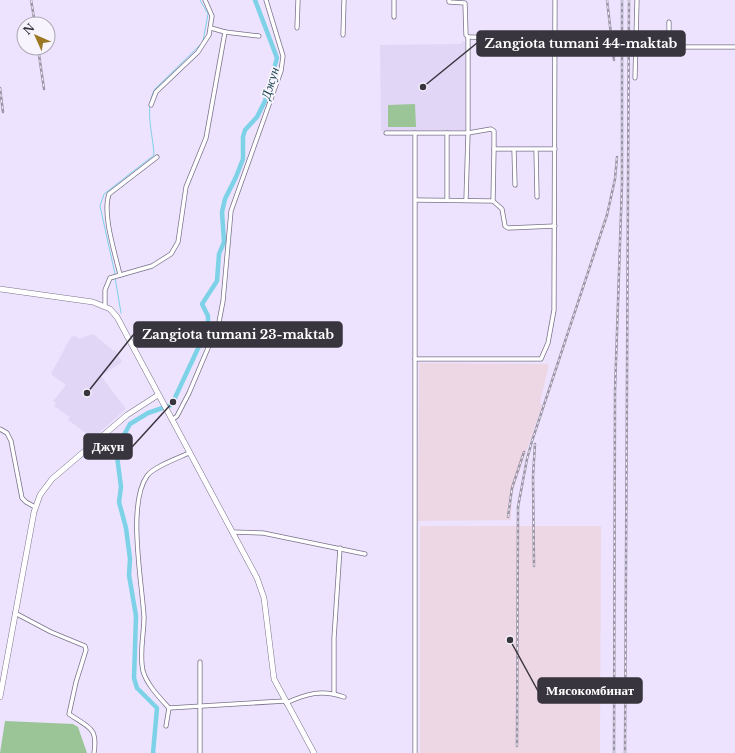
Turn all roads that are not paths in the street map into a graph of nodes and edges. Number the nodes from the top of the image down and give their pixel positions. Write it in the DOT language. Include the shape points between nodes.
graph roads {
  1 [pos="205,0"];
  2 [pos="266,0"];
  3 [pos="298,0"];
  4 [pos="344,0"];
  5 [pos="394,0"];
  6 [pos="449,0"];
  7 [pos="555,0"];
  8 [pos="637,0"];
  9 [pos="394,17"];
  10 [pos="669,22"];
  11 [pos="211,28"];
  12 [pos="297,28"];
  13 [pos="225,32"];
  14 [pos="343,35"];
  15 [pos="259,36"];
  16 [pos="468,37"];
  17 [pos="555,39"];
  18 [pos="735,47"];
  19 [pos="635,78"];
  20 [pos="151,105"];
  21 [pos="386,133"];
  22 [pos="415,133"];
  23 [pos="447,133"];
  24 [pos="468,133"];
  25 [pos="494,149"];
  26 [pos="556,149"];
  27 [pos="514,150"];
  28 [pos="536,150"];
  29 [pos="157,157"];
  30 [pos="515,185"];
  31 [pos="537,197"];
  32 [pos="446,199"];
  33 [pos="416,200"];
  34 [pos="466,200"];
  35 [pos="493,201"];
  36 [pos="555,226"];
  37 [pos="117,275"];
  38 [pos="0,289"];
  39 [pos="105,306"];
  40 [pos="416,359"];
  41 [pos="158,395"];
  42 [pos="172,420"];
  43 [pos="0,429"];
  44 [pos="189,453"];
  45 [pos="36,507"];
  46 [pos="232,532"];
  47 [pos="340,548"];
  48 [pos="365,554"];
  49 [pos="15,613"];
  50 [pos="200,662"];
  51 [pos="334,693"];
  52 [pos="0,697"];
  53 [pos="344,697"];
  54 [pos="285,702"];
  55 [pos="200,707"];
  56 [pos="169,708"];
  57 [pos="166,726"];
  58 [pos="94,753"];
  59 [pos="200,753"];
  60 [pos="314,753"];
  61 [pos="415,753"];
  1 -- 11 [label="street" via="212,16"];
  2 -- 42 [label="street" via="283,56 281,71 231,211 219,322 177,416"];
  3 -- 12 [label="street"];
  4 -- 14 [label="street"];
  5 -- 9 [label="street"];
  6 -- 16 [label="street" via="465,3"];
  7 -- 17 [label="street"];
  8 -- 19 [label="street"];
  10 -- 18 [label="street" via="671,47"];
  11 -- 13 [label="street"];
  11 -- 20 [label="street" via="209,36 198,52 156,92"];
  13 -- 15 [label="street"];
  13 -- 37 [label="street" via="206,138 186,187 178,242 170,254 152,266"];
  16 -- 17 [label="street"];
  16 -- 24 [label="street"];
  17 -- 26 [label="street"];
  21 -- 22 [label="street"];
  22 -- 23 [label="street"];
  22 -- 33 [label="street"];
  23 -- 24 [label="street"];
  23 -- 32 [label="street"];
  24 -- 25 [label="street" via="493,130"];
  24 -- 34 [label="street"];
  25 -- 27 [label="street"];
  25 -- 35 [label="street"];
  26 -- 28 [label="street"];
  26 -- 36 [label="street"];
  27 -- 28 [label="street"];
  27 -- 30 [label="street"];
  28 -- 31 [label="street"];
  29 -- 37 [label="street" via="109,194 106,201"];
  32 -- 33 [label="street"];
  32 -- 34 [label="street"];
  33 -- 40 [label="street"];
  34 -- 35 [label="street"];
  35 -- 36 [label="street" via="502,208 505,226 508,228"];
  36 -- 40 [label="street" via="554,310 548,343 541,359"];
  37 -- 39 [label="street" via="110,278"];
  38 -- 39 [label="main road" via="94,302"];
  39 -- 41 [label="main road" via="121,324"];
  40 -- 61 [label="street"];
  41 -- 42 [label="main road"];
  41 -- 45 [label="main road" via="127,415 57,474 42,492"];
  42 -- 44 [label="main road"];
  43 -- 45 [label="street" via="7,433 11,441 22,498"];
  44 -- 46 [label="main road"];
  44 -- 56 [label="street" via="147,475 140,488 136,515 144,619 141,659 144,673"];
  45 -- 49 [label="main road"];
  46 -- 47 [label="street" via="264,533"];
  46 -- 54 [label="main road" via="257,578 264,598 274,679"];
  47 -- 48 [label="street"];
  47 -- 51 [label="street" via="334,638"];
  49 -- 52 [label="main road"];
  49 -- 58 [label="street" via="85,646 69,714 94,731"];
  50 -- 55 [label="street"];
  51 -- 53 [label="street"];
  51 -- 54 [label="street" via="311,692"];
  54 -- 55 [label="street"];
  54 -- 60 [label="main road"];
  55 -- 56 [label="street"];
  55 -- 59 [label="street"];
  56 -- 57 [label="street"];
}
